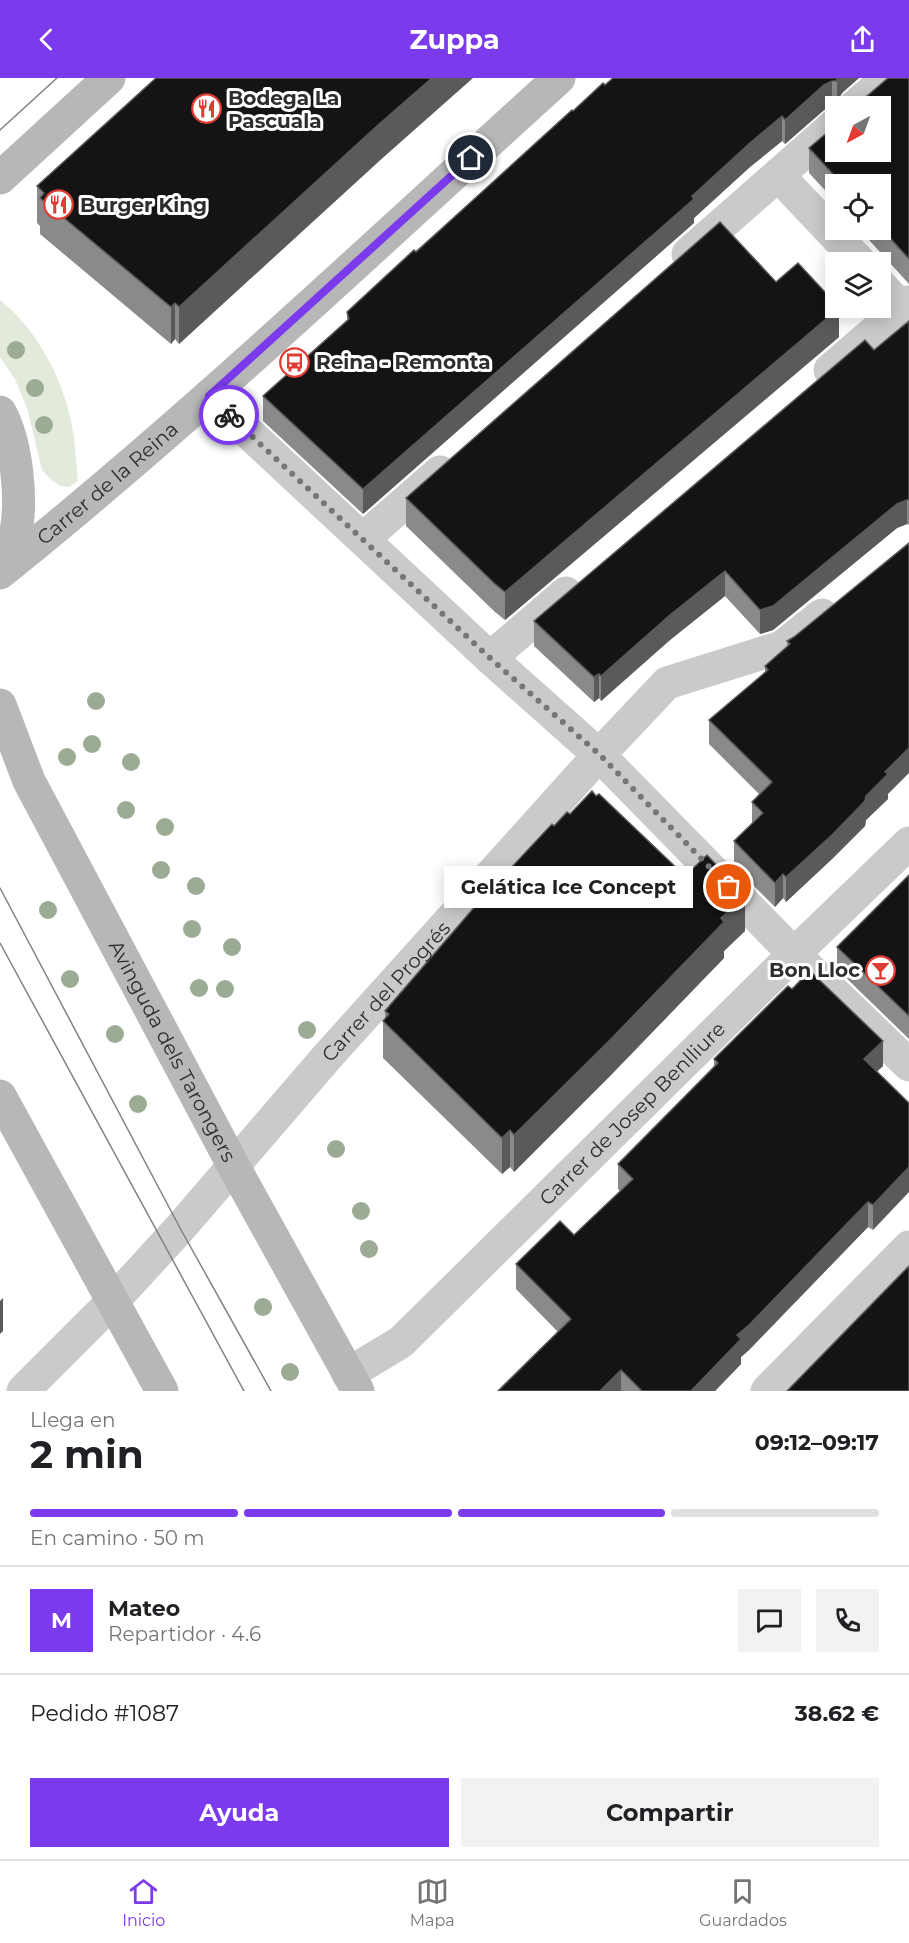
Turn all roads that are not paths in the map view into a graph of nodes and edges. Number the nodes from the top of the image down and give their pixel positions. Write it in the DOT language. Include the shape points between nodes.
graph roads {
  1 [pos="109,78"];
  2 [pos="559,78"];
  3 [pos="888,78"];
  4 [pos="867,96"];
  5 [pos="825,133"];
  6 [pos="778,174"];
  7 [pos="0,178"];
  8 [pos="851,252"];
  9 [pos="670,270"];
  10 [pos="897,298"];
  11 [pos="804,392"];
  12 [pos="209,396"];
  13 [pos="0,412"];
  14 [pos="463,452"];
  15 [pos="363,539"];
  16 [pos="0,571"];
  17 [pos="589,574"];
  18 [pos="846,595"];
  19 [pos="490,658"];
  20 [pos="0,705"];
  21 [pos="599,754"];
  22 [pos="909,843"];
  23 [pos="795,954"];
  24 [pos="909,1065"];
  25 [pos="0,1096"];
  26 [pos="233,1165"];
  27 [pos="909,1247"];
  28 [pos="112,1301"];
  29 [pos="353,1382"];
  30 [pos="22,1391"];
  31 [pos="162,1391"];
  32 [pos="767,1391"];
  1 -- 7 [label="main road"];
  2 -- 12 [label="main road, Carrer de la Reina"];
  3 -- 4 [label="street"];
  5 -- 6 [label="street"];
  6 -- 8 [label="street"];
  6 -- 9 [label="street"];
  10 -- 11 [label="street"];
  12 -- 15 [label="street"];
  12 -- 16 [label="main road, Carrer de la Reina" via="84,505"];
  13 -- 16 [label="main road" via="15,458 19,496 15,537"];
  14 -- 15 [label="street"];
  15 -- 19 [label="street"];
  17 -- 19 [label="street"];
  18 -- 21 [label="street, Carrer del Progrés" via="782,647 667,683"];
  19 -- 21 [label="street"];
  20 -- 26 [label="main road, Avinguda dels Tarongers" via="29,781"];
  21 -- 23 [label="street"];
  21 -- 26 [label="street, Carrer del Progrés"];
  22 -- 23 [label="street, Carrer de Josep Benlliure"];
  23 -- 24 [label="street"];
  23 -- 29 [label="street, Carrer de Josep Benlliure" via="401,1342"];
  25 -- 28 [label="main road"];
  26 -- 28 [label="street, Carrer del Progrés"];
  26 -- 29 [label="main road, Avinguda dels Tarongers"];
  27 -- 32 [label="street"];
  28 -- 30 [label="street, Carrer del Progrés"];
  28 -- 31 [label="main road"];
}
